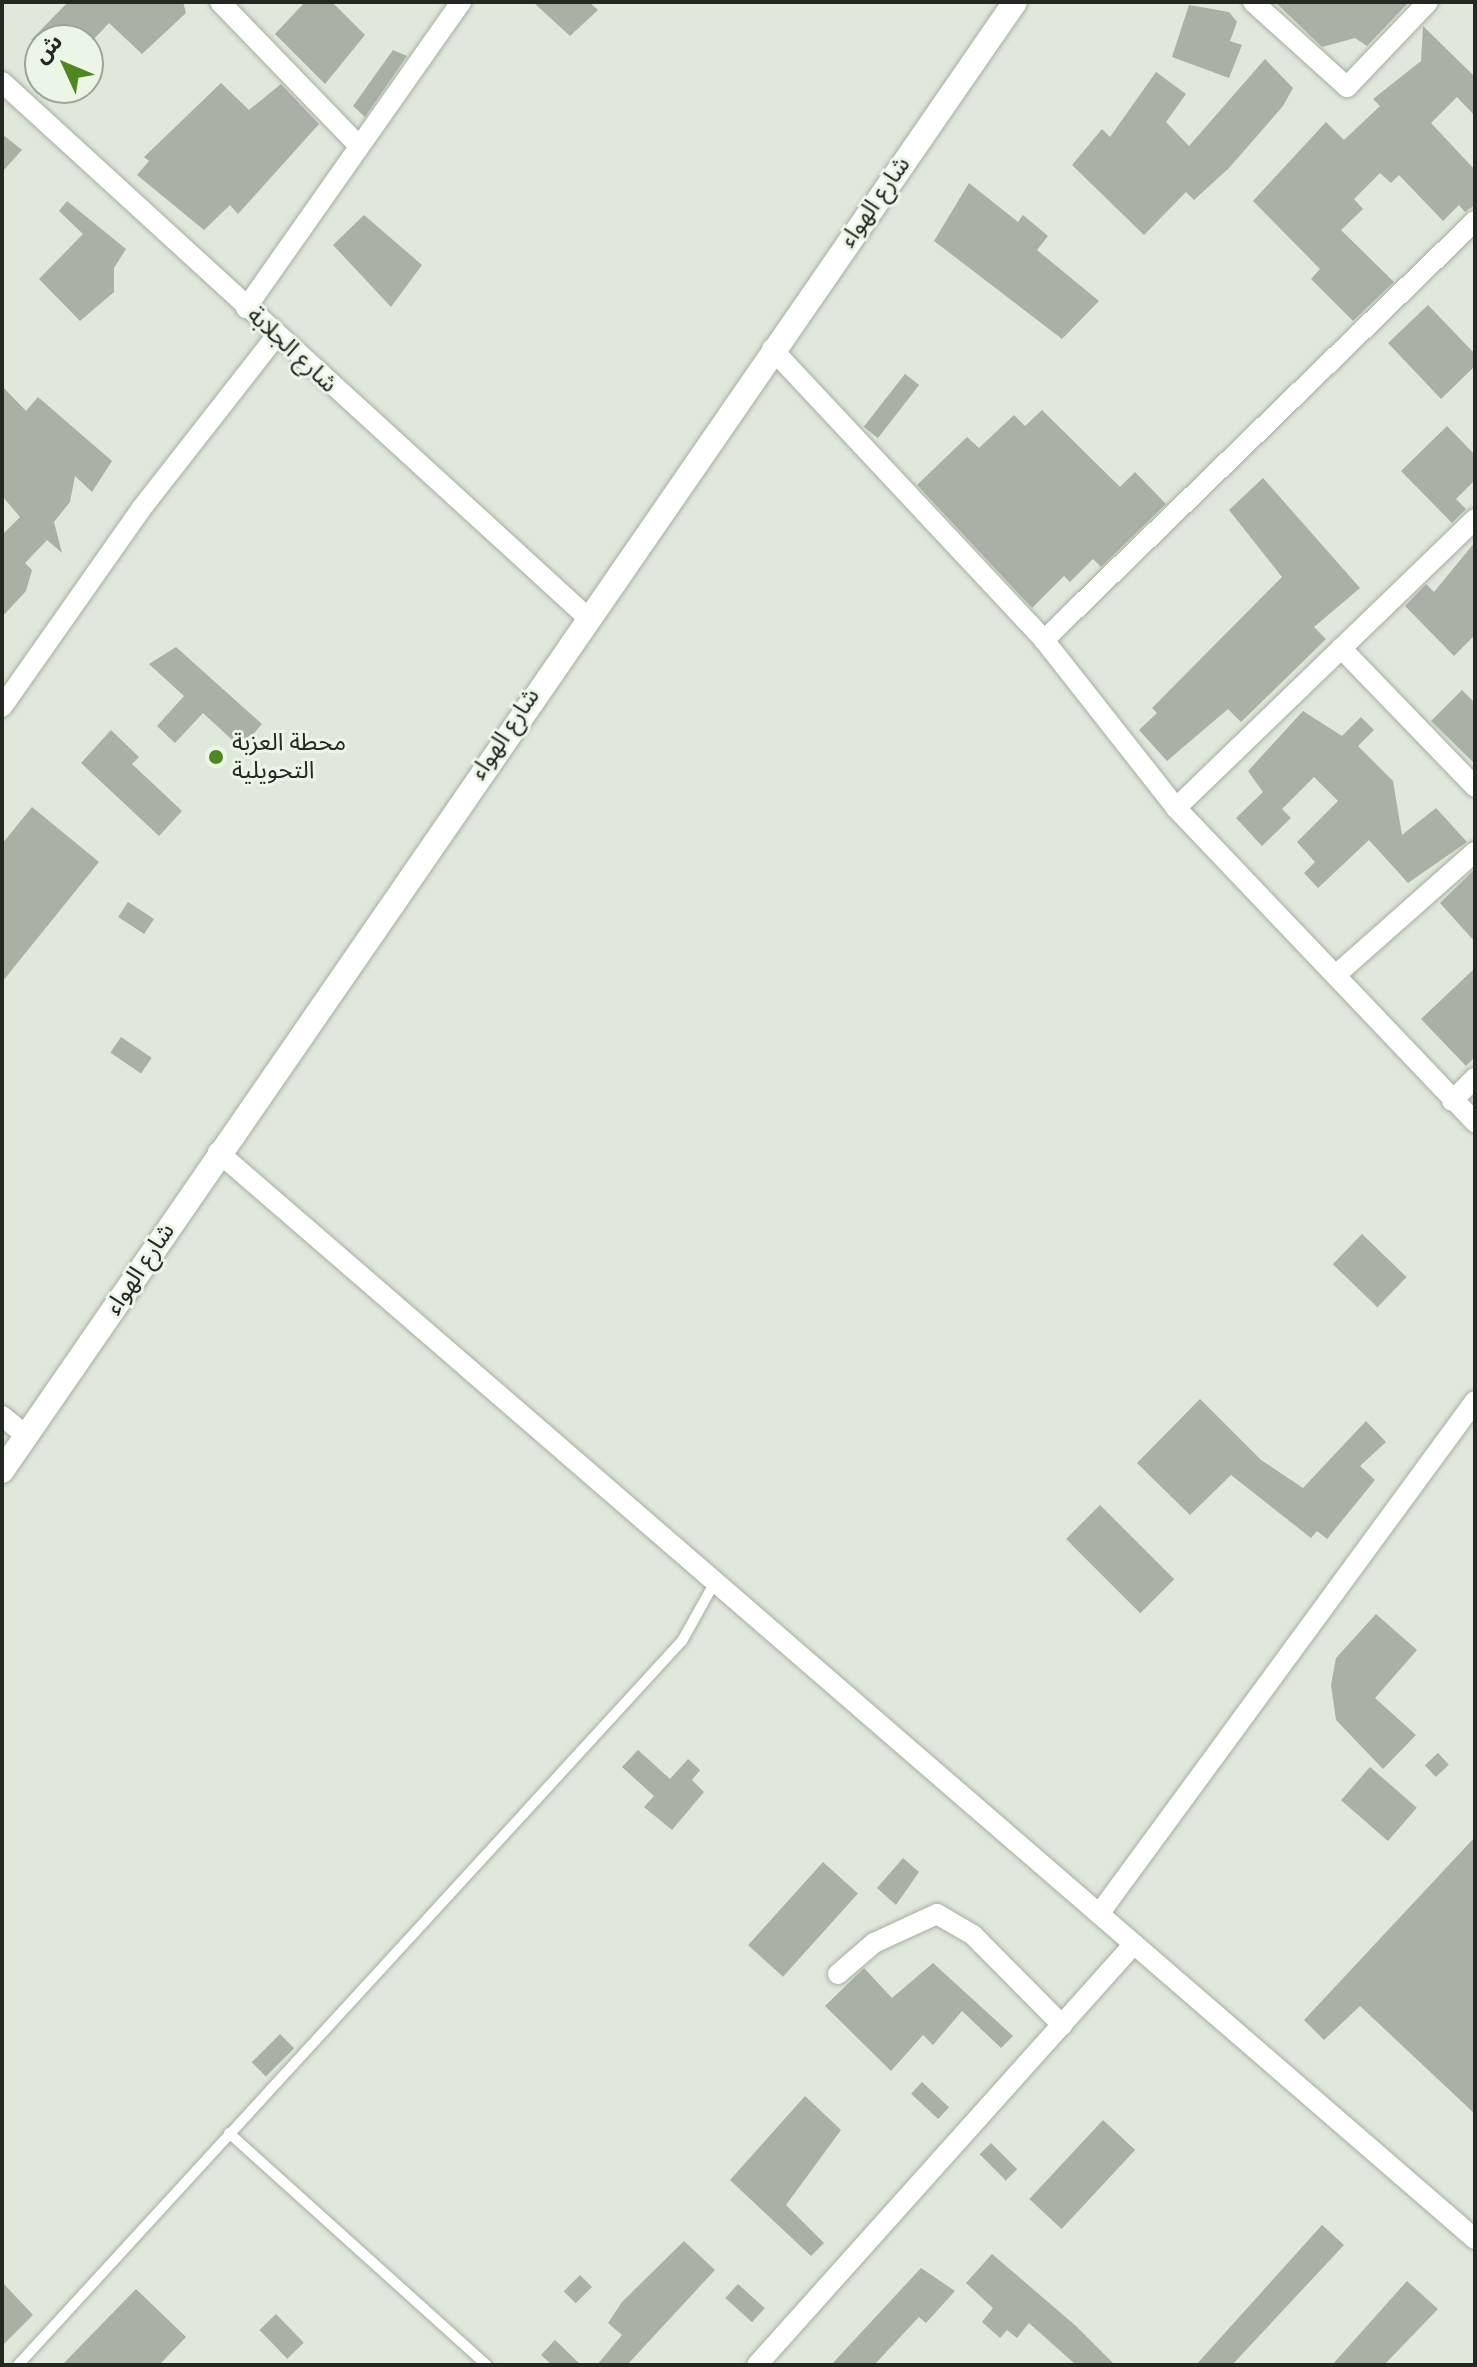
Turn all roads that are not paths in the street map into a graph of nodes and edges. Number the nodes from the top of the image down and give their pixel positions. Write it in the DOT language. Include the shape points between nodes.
graph roads {
  1 [pos="461,2"];
  2 [pos="1015,2"];
  3 [pos="1253,2"];
  4 [pos="1428,2"];
  5 [pos="228,6"];
  6 [pos="2,82"];
  7 [pos="357,144"];
  8 [pos="1475,221"];
  9 [pos="246,308"];
  10 [pos="276,336"];
  11 [pos="772,349"];
  12 [pos="1475,519"];
  13 [pos="586,616"];
  14 [pos="1044,640"];
  15 [pos="1341,648"];
  16 [pos="2,707"];
  17 [pos="1475,787"];
  18 [pos="1176,808"];
  19 [pos="1475,852"];
  20 [pos="1337,974"];
  21 [pos="1475,1078"];
  22 [pos="1452,1101"];
  23 [pos="1475,1122"];
  24 [pos="218,1152"];
  25 [pos="1475,1401"];
  26 [pos="2,1416"];
  27 [pos="27,1436"];
  28 [pos="2,1471"];
  29 [pos="715,1582"];
  30 [pos="1099,1914"];
  31 [pos="1134,1944"];
  32 [pos="838,1974"];
  33 [pos="1062,2025"];
  34 [pos="229,2133"];
  35 [pos="1475,2239"];
  36 [pos="18,2365"];
  37 [pos="487,2365"];
  38 [pos="757,2365"];
  1 -- 7 [label="street"];
  2 -- 11 [label="street, شارع الهواء"];
  3 -- 4 [label="street" via="1347,87"];
  5 -- 7 [label="street"];
  6 -- 9 [label="street, شارع الجلابة"];
  7 -- 9 [label="street"];
  8 -- 14 [label="street"];
  9 -- 10 [label="street, شارع الجلابة"];
  10 -- 13 [label="street, شارع الجلابة"];
  10 -- 16 [label="street" via="141,509"];
  11 -- 13 [label="street, شارع الهواء"];
  11 -- 14 [label="street"];
  12 -- 15 [label="street"];
  13 -- 24 [label="street, شارع الهواء"];
  14 -- 18 [label="street"];
  15 -- 17 [label="street"];
  15 -- 18 [label="street"];
  18 -- 20 [label="street"];
  19 -- 20 [label="street"];
  20 -- 22 [label="street"];
  21 -- 22 [label="street"];
  22 -- 23 [label="street"];
  24 -- 27 [label="street, شارع الهواء"];
  24 -- 29 [label="street"];
  25 -- 30 [label="street"];
  26 -- 27 [label="street"];
  27 -- 28 [label="street, شارع الهواء"];
  29 -- 30 [label="street"];
  29 -- 34 [label="lane" via="682,1641"];
  30 -- 31 [label="street"];
  31 -- 33 [label="street"];
  31 -- 35 [label="street"];
  32 -- 33 [label="street" via="874,1943 937,1914 973,1935"];
  33 -- 38 [label="street"];
  34 -- 36 [label="lane"];
  34 -- 37 [label="lane"];
}
